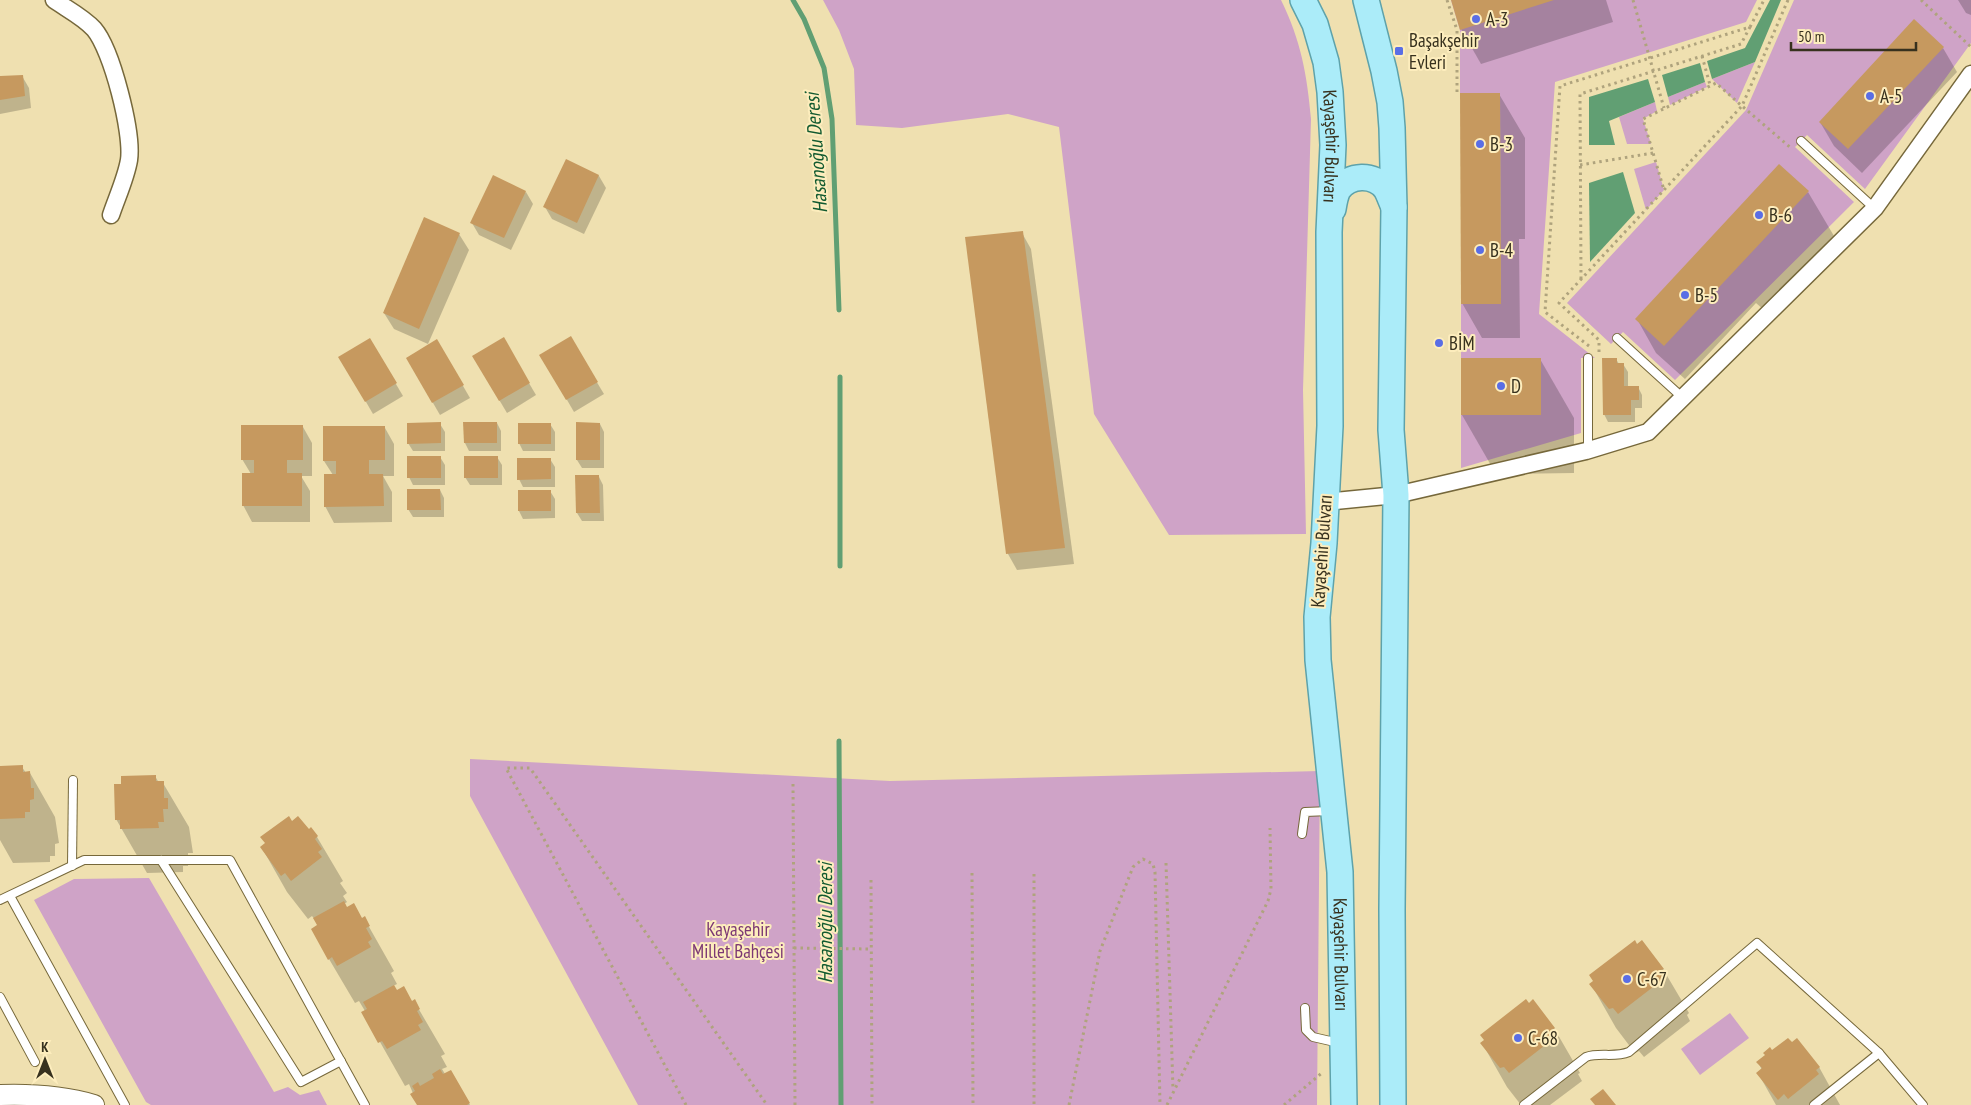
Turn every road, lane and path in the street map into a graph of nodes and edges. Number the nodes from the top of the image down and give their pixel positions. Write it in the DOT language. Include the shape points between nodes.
graph roads {
  1 [pos="54,0"];
  2 [pos="1304,0"];
  3 [pos="1366,0"];
  4 [pos="1447,0"];
  5 [pos="1633,0"];
  6 [pos="1764,0"];
  7 [pos="1788,0"];
  8 [pos="1920,0"];
  9 [pos="1750,27"];
  10 [pos="1971,47"];
  11 [pos="1702,56"];
  12 [pos="1650,58"];
  13 [pos="1653,71"];
  14 [pos="1971,74"];
  15 [pos="1710,85"];
  16 [pos="1457,96"];
  17 [pos="1742,106"];
  18 [pos="1664,108"];
  19 [pos="1801,141"];
  20 [pos="1793,150"];
  21 [pos="1653,153"];
  22 [pos="1580,165"];
  23 [pos="1664,190"];
  24 [pos="1394,207"];
  25 [pos="1874,208"];
  26 [pos="111,215"];
  27 [pos="1329,232"];
  28 [pos="1581,280"];
  29 [pos="1617,338"];
  30 [pos="1588,358"];
  31 [pos="1683,398"];
  32 [pos="1588,450"];
  33 [pos="1396,495"];
  34 [pos="1325,502"];
  35 [pos="73,780"];
  36 [pos="793,784"];
  37 [pos="1335,811"];
  38 [pos="1270,828"];
  39 [pos="1302,834"];
  40 [pos="161,860"];
  41 [pos="1166,863"];
  42 [pos="72,866"];
  43 [pos="972,873"];
  44 [pos="1034,874"];
  45 [pos="871,880"];
  46 [pos="10,896"];
  47 [pos="0,900"];
  48 [pos="794,948"];
  49 [pos="872,949"];
  50 [pos="0,997"];
  51 [pos="1305,1008"];
  52 [pos="1344,1050"];
  53 [pos="1879,1054"];
  54 [pos="341,1061"];
  55 [pos="35,1062"];
  56 [pos="1173,1091"];
  57 [pos="0,1095"];
  58 [pos="94,1105"];
  59 [pos="125,1105"];
  60 [pos="365,1105"];
  61 [pos="686,1105"];
  62 [pos="767,1105"];
  63 [pos="795,1105"];
  64 [pos="872,1105"];
  65 [pos="973,1105"];
  66 [pos="1034,1105"];
  67 [pos="1069,1105"];
  68 [pos="1160,1105"];
  69 [pos="1167,1105"];
  70 [pos="1284,1105"];
  71 [pos="1344,1105"];
  72 [pos="1393,1105"];
  73 [pos="1524,1105"];
  74 [pos="1814,1105"];
  75 [pos="1923,1105"];
  1 -- 26 [label="street" via="94,30 111,63 120,93 128,131 129,160"];
  2 -- 27 [label="main road, Kayaşehir Bulvarı" via="1326,62 1330,92 1333,145"];
  3 -- 24 [label="main road" via="1390,102"];
  4 -- 16 [label="path" via="1457,30"];
  5 -- 12 [label="path"];
  6 -- 9 [label="path"];
  7 -- 17 [label="path"];
  8 -- 10 [label="path"];
  9 -- 11 [label="path" via="1741,44"];
  9 -- 12 [label="path"];
  11 -- 13 [label="path"];
  11 -- 15 [label="path"];
  12 -- 13 [label="path"];
  12 -- 28 [label="path" via="1560,86 1545,312 1599,353 1599,340 1559,303"];
  13 -- 18 [label="path"];
  13 -- 22 [label="path" via="1580,94"];
  14 -- 25 [label="street"];
  15 -- 17 [label="path" via="1716,83"];
  15 -- 18 [label="path"];
  17 -- 20 [label="path"];
  17 -- 23 [label="path"];
  18 -- 21 [label="path" via="1643,119"];
  19 -- 25 [label="lane"];
  21 -- 22 [label="path"];
  21 -- 23 [label="path"];
  22 -- 28 [label="path"];
  23 -- 28 [label="path"];
  24 -- 27 [label="main road" via="1385,188 1373,179 1354,178 1338,191"];
  24 -- 33 [label="main road" via="1391,430"];
  25 -- 31 [label="street"];
  27 -- 34 [label="main road, Kayaşehir Bulvarı" via="1330,426"];
  29 -- 31 [label="lane"];
  30 -- 32 [label="lane"];
  31 -- 32 [label="street" via="1648,432"];
  32 -- 33 [label="street"];
  33 -- 34 [label="street"];
  33 -- 72 [label="main road"];
  34 -- 37 [label="main road, Kayaşehir Bulvarı" via="1317,617 1318,660"];
  35 -- 42 [label="lane"];
  36 -- 48 [label="path"];
  37 -- 39 [label="lane" via="1305,812"];
  37 -- 52 [label="main road, Kayaşehir Bulvarı" via="1340,872"];
  38 -- 56 [label="path" via="1271,889 1268,900"];
  40 -- 42 [label="lane" via="84,860"];
  40 -- 54 [label="lane" via="230,860"];
  40 -- 54 [label="lane" via="301,1082"];
  41 -- 56 [label="path"];
  42 -- 46 [label="lane"];
  43 -- 65 [label="path"];
  44 -- 66 [label="path"];
  45 -- 49 [label="path"];
  46 -- 47 [label="lane"];
  46 -- 59 [label="lane"];
  48 -- 49 [label="path"];
  48 -- 63 [label="path"];
  49 -- 64 [label="path"];
  50 -- 55 [label="lane"];
  51 -- 52 [label="lane" via="1306,1030"];
  52 -- 70 [label="path"];
  52 -- 71 [label="main road, Kayaşehir Bulvarı"];
  53 -- 73 [label="lane" via="1757,943 1629,1052 1586,1057"];
  53 -- 74 [label="lane"];
  53 -- 75 [label="lane"];
  54 -- 60 [label="lane"];
  56 -- 69 [label="path"];
  57 -- 58 [label="street" via="42,1096"];
  61 -- 62 [label="path" via="506,768 530,768"];
  67 -- 68 [label="path" via="1100,951 1133,867 1143,859 1153,864 1155,872"];
}
